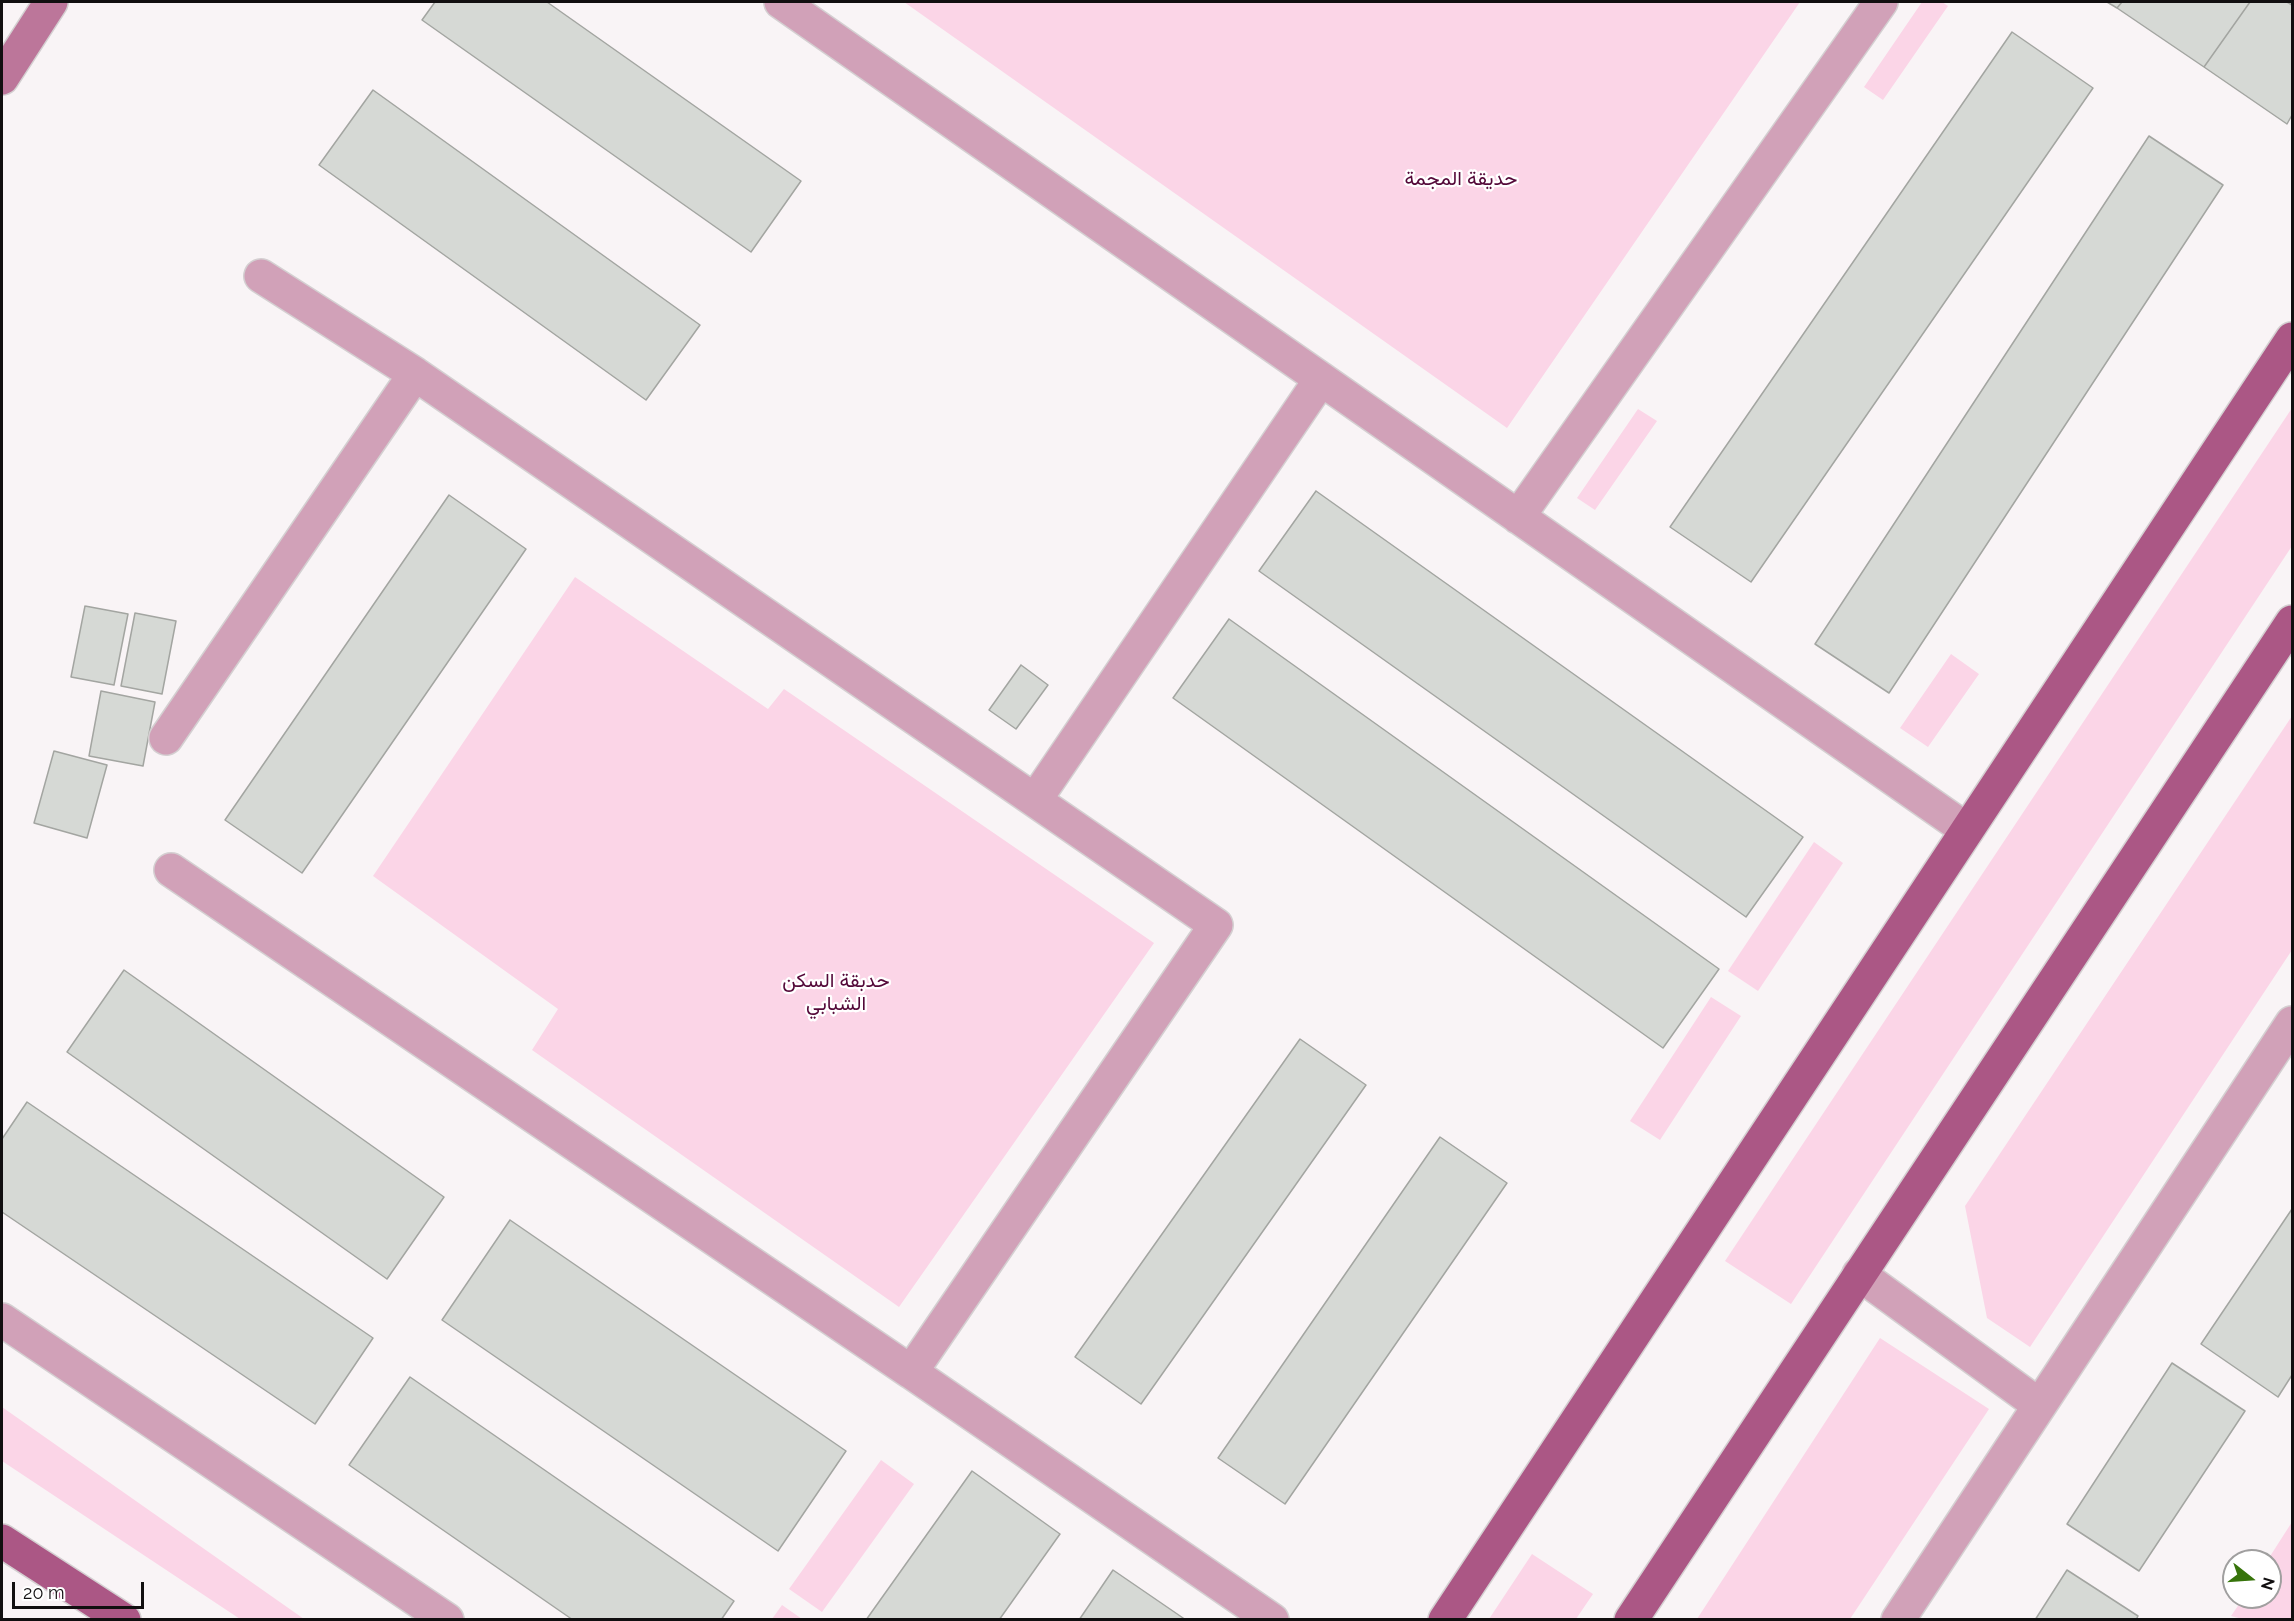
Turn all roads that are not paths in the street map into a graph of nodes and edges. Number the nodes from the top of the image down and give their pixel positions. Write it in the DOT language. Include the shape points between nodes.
graph roads {
  1 [pos="51,2"];
  2 [pos="781,2"];
  3 [pos="1881,2"];
  4 [pos="2,78"];
  5 [pos="261,276"];
  6 [pos="2292,339"];
  7 [pos="415,374"];
  8 [pos="1321,379"];
  9 [pos="1518,517"];
  10 [pos="2292,622"];
  11 [pos="166,738"];
  12 [pos="1035,800"];
  13 [pos="1968,830"];
  14 [pos="171,870"];
  15 [pos="2292,1023"];
  16 [pos="1859,1274"];
  17 [pos="2,1320"];
  18 [pos="911,1372"];
  19 [pos="2039,1406"];
  20 [pos="2,1541"];
  21 [pos="124,1620"];
  22 [pos="447,1620"];
  23 [pos="1272,1620"];
  24 [pos="1445,1620"];
  25 [pos="1631,1620"];
  26 [pos="1898,1620"];
  1 -- 4 [label="street"];
  2 -- 8 [label="street"];
  3 -- 9 [label="street"];
  5 -- 7 [label="street"];
  6 -- 13 [label="main road"];
  7 -- 11 [label="street"];
  7 -- 12 [label="street"];
  8 -- 9 [label="street"];
  8 -- 12 [label="street"];
  9 -- 13 [label="street"];
  10 -- 16 [label="main road"];
  12 -- 18 [label="street" via="1216,926"];
  13 -- 24 [label="main road"];
  14 -- 18 [label="street"];
  15 -- 19 [label="street"];
  16 -- 19 [label="street"];
  16 -- 25 [label="main road"];
  17 -- 22 [label="street"];
  18 -- 23 [label="street"];
  19 -- 26 [label="street"];
  20 -- 21 [label="main road"];
}
